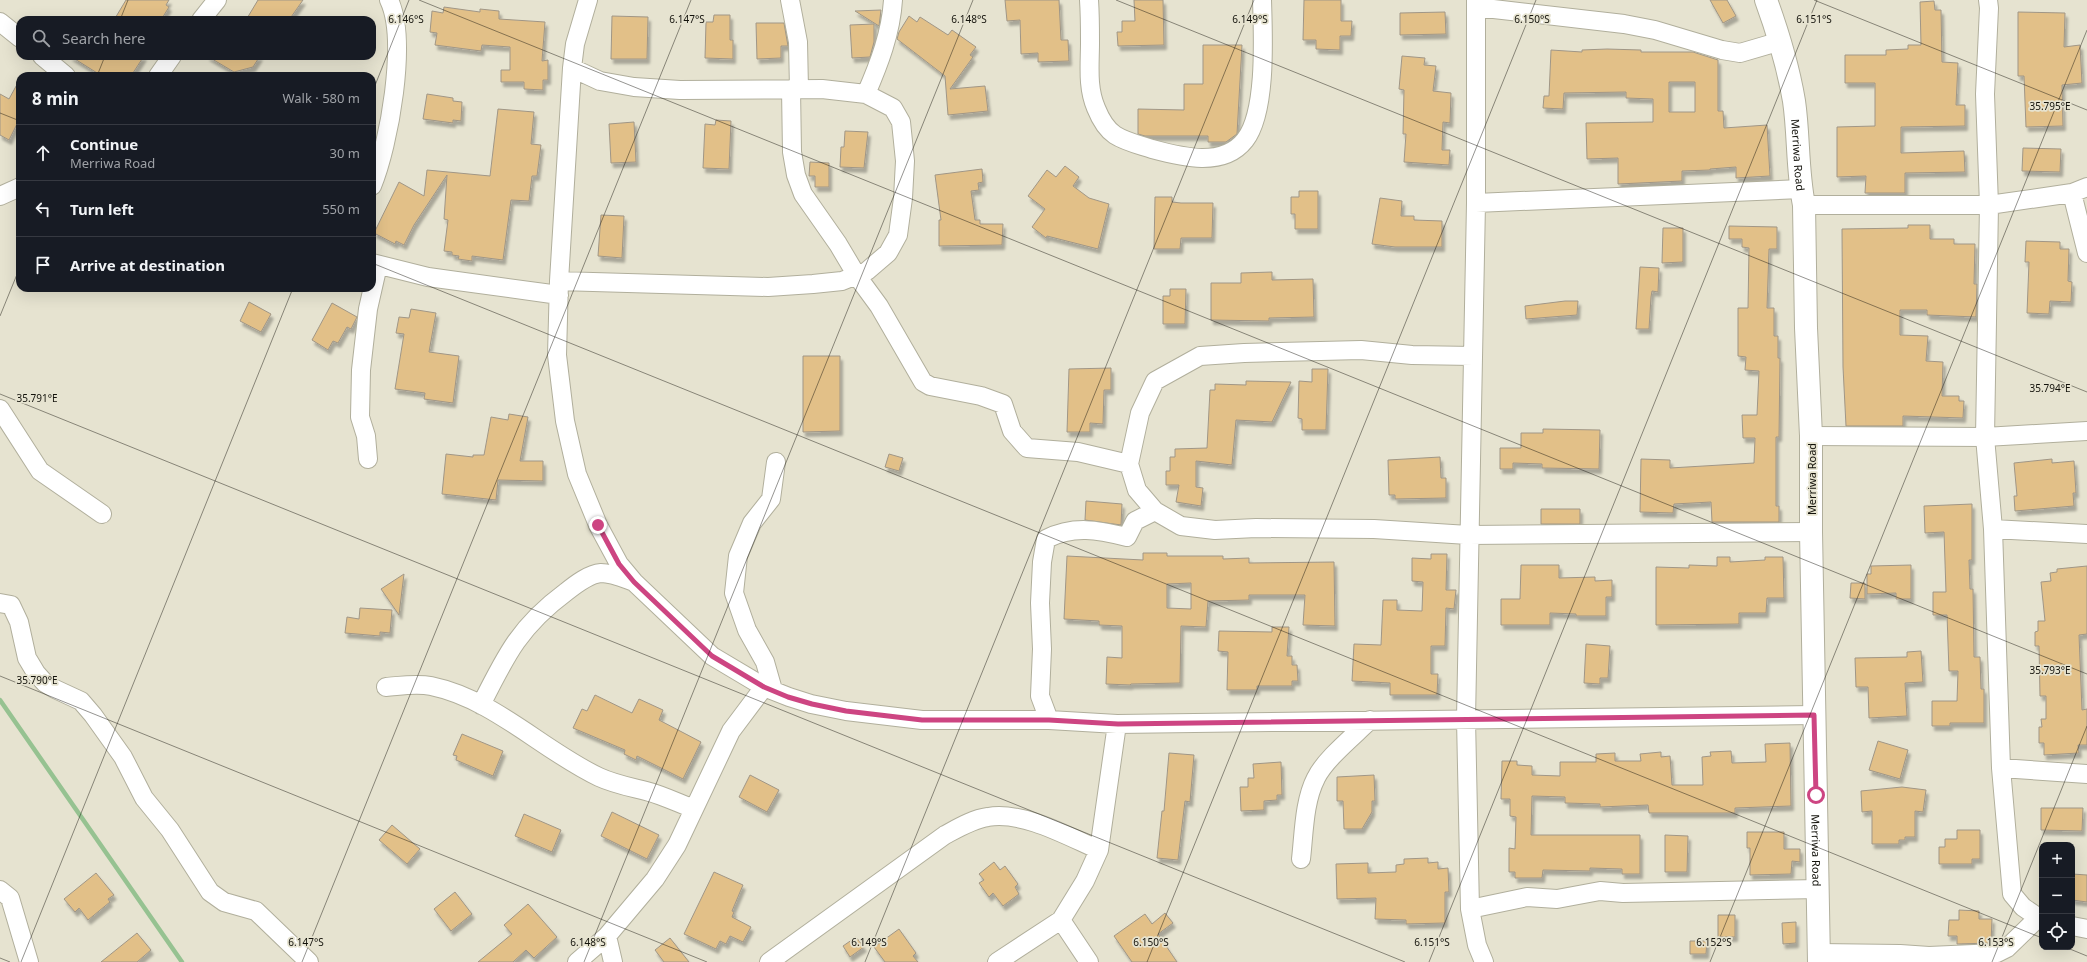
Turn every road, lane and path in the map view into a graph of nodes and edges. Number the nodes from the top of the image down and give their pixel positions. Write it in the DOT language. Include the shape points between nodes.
graph roads {
  1 [pos="217,0"];
  2 [pos="389,0"];
  3 [pos="588,0"];
  4 [pos="790,0"];
  5 [pos="893,0"];
  6 [pos="1089,0"];
  7 [pos="1262,0"];
  8 [pos="1766,0"];
  9 [pos="1988,0"];
  10 [pos="1476,3"];
  11 [pos="204,16"];
  12 [pos="0,22"];
  13 [pos="16,35"];
  14 [pos="1781,41"];
  15 [pos="47,60"];
  16 [pos="169,60"];
  17 [pos="572,68"];
  18 [pos="61,72"];
  19 [pos="161,72"];
  20 [pos="795,89"];
  21 [pos="866,94"];
  22 [pos="376,175"];
  23 [pos="16,189"];
  24 [pos="2080,190"];
  25 [pos="0,196"];
  26 [pos="1803,197"];
  27 [pos="1476,203"];
  28 [pos="1989,205"];
  29 [pos="2087,253"];
  30 [pos="376,264"];
  31 [pos="857,276"];
  32 [pos="559,288"];
  33 [pos="371,292"];
  34 [pos="1473,356"];
  35 [pos="0,409"];
  36 [pos="2087,431"];
  37 [pos="1811,436"];
  38 [pos="1985,438"];
  39 [pos="368,458"];
  40 [pos="776,462"];
  41 [pos="1129,464"];
  42 [pos="1155,511"];
  43 [pos="102,514"];
  44 [pos="1993,529"];
  45 [pos="1811,532"];
  46 [pos="2087,534"];
  47 [pos="1468,535"];
  48 [pos="634,582"];
  49 [pos="0,603"];
  50 [pos="386,687"];
  51 [pos="769,688"];
  52 [pos="481,705"];
  53 [pos="1814,715"];
  54 [pos="1466,719"];
  55 [pos="1049,720"];
  56 [pos="1370,720"];
  57 [pos="1118,724"];
  58 [pos="2001,768"];
  59 [pos="2087,774"];
  60 [pos="694,809"];
  61 [pos="1099,850"];
  62 [pos="1301,859"];
  63 [pos="1819,889"];
  64 [pos="0,890"];
  65 [pos="1470,909"];
  66 [pos="2039,918"];
  67 [pos="1061,920"];
  68 [pos="2039,920"];
  69 [pos="2075,927"];
  70 [pos="2087,929"];
  71 [pos="607,936"];
  72 [pos="1818,957"];
  73 [pos="29,962"];
  74 [pos="309,962"];
  75 [pos="577,962"];
  76 [pos="614,962"];
  77 [pos="769,962"];
  78 [pos="998,962"];
  79 [pos="1089,962"];
  80 [pos="1484,962"];
  1 -- 11 [label="street"];
  2 -- 22 [label="street" via="395,24 396,62 388,129"];
  3 -- 17 [label="street" via="575,44"];
  4 -- 20 [label="street" via="798,42"];
  5 -- 21 [label="street" via="881,60"];
  6 -- 7 [label="street" via="1089,82 1095,108 1103,122 1115,135 1138,145 1180,157 1199,158 1224,155 1236,149 1246,139 1253,125 1260,97"];
  8 -- 14 [label="street, Merriwa Road"];
  9 -- 28 [label="street" via="1990,8 1985,94"];
  10 -- 14 [label="street" via="1656,30 1740,53"];
  10 -- 27 [label="street"];
  12 -- 13 [label="street"];
  14 -- 26 [label="street, Merriwa Road" via="1794,101"];
  15 -- 18 [label="street"];
  16 -- 19 [label="street"];
  17 -- 20 [label="street" via="600,81 634,87 701,90"];
  17 -- 32 [label="street"];
  20 -- 21 [label="street" via="844,90"];
  20 -- 31 [label="street" via="792,152 796,175 803,194"];
  21 -- 31 [label="street" via="893,108 901,122 904,134 904,198 901,221 894,243 882,260"];
  23 -- 25 [label="street"];
  24 -- 28 [label="street"];
  24 -- 29 [label="street"];
  26 -- 27 [label="street"];
  26 -- 28 [label="street"];
  26 -- 37 [label="street, Merriwa Road"];
  27 -- 34 [label="street"];
  28 -- 38 [label="street"];
  30 -- 32 [label="street" via="428,277"];
  31 -- 32 [label="street" via="813,284 768,287"];
  31 -- 41 [label="street" via="879,306 925,384 981,396 1003,404 1012,431 1027,448 1078,452"];
  32 -- 48 [label="street" via="557,355 565,421 577,474 598,525 619,564"];
  33 -- 39 [label="street" via="361,370 360,417 366,436"];
  34 -- 41 [label="street" via="1412,355 1361,350 1200,356 1156,381 1140,413"];
  34 -- 47 [label="street"];
  35 -- 43 [label="street" via="40,471"];
  36 -- 38 [label="street"];
  37 -- 38 [label="street"];
  37 -- 45 [label="street, Merriwa Road"];
  38 -- 44 [label="street"];
  40 -- 51 [label="street" via="771,499 752,523 738,556 734,593 747,630 765,662"];
  41 -- 42 [label="street" via="1137,490"];
  42 -- 47 [label="street" via="1187,528 1374,529"];
  42 -- 55 [label="street" via="1135,521 1127,537 1098,530 1061,531 1046,539 1040,603 1040,696"];
  44 -- 46 [label="street"];
  44 -- 58 [label="street"];
  45 -- 47 [label="street"];
  45 -- 53 [label="street, Merriwa Road"];
  47 -- 54 [label="street"];
  48 -- 51 [label="street" via="712,656"];
  48 -- 52 [label="street" via="613,574 594,575 576,584 552,602 530,622 512,644"];
  49 -- 74 [label="street" via="11,605 17,615 23,647 36,673 45,683 81,701 89,710 123,757 144,798 170,830 210,892 224,902 256,911"];
  50 -- 52 [label="street" via="415,684 430,686 452,692"];
  51 -- 55 [label="street" via="818,705 846,711 922,720"];
  51 -- 60 [label="street" via="731,731"];
  52 -- 60 [label="street" via="578,767 600,778 646,791"];
  53 -- 54 [label="street"];
  53 -- 63 [label="street, Merriwa Road"];
  54 -- 56 [label="street"];
  54 -- 65 [label="street"];
  55 -- 57 [label="street"];
  56 -- 57 [label="street"];
  56 -- 62 [label="street" via="1316,776 1309,796"];
  57 -- 61 [label="street"];
  58 -- 59 [label="street"];
  58 -- 66 [label="street" via="2012,894"];
  60 -- 71 [label="street" via="677,845 655,879"];
  61 -- 67 [label="street" via="1074,901"];
  61 -- 77 [label="street" via="1027,820 988,817 945,834"];
  63 -- 65 [label="street" via="1638,893 1600,891 1557,899 1527,896"];
  63 -- 72 [label="street, Merriwa Road"];
  64 -- 73 [label="street" via="10,898"];
  65 -- 80 [label="street" via="1477,945"];
  67 -- 78 [label="street"];
  67 -- 79 [label="street"];
  68 -- 72 [label="street" via="2008,948 1997,953"];
  69 -- 70 [label="street"];
  71 -- 75 [label="street"];
  71 -- 76 [label="street"];
}
